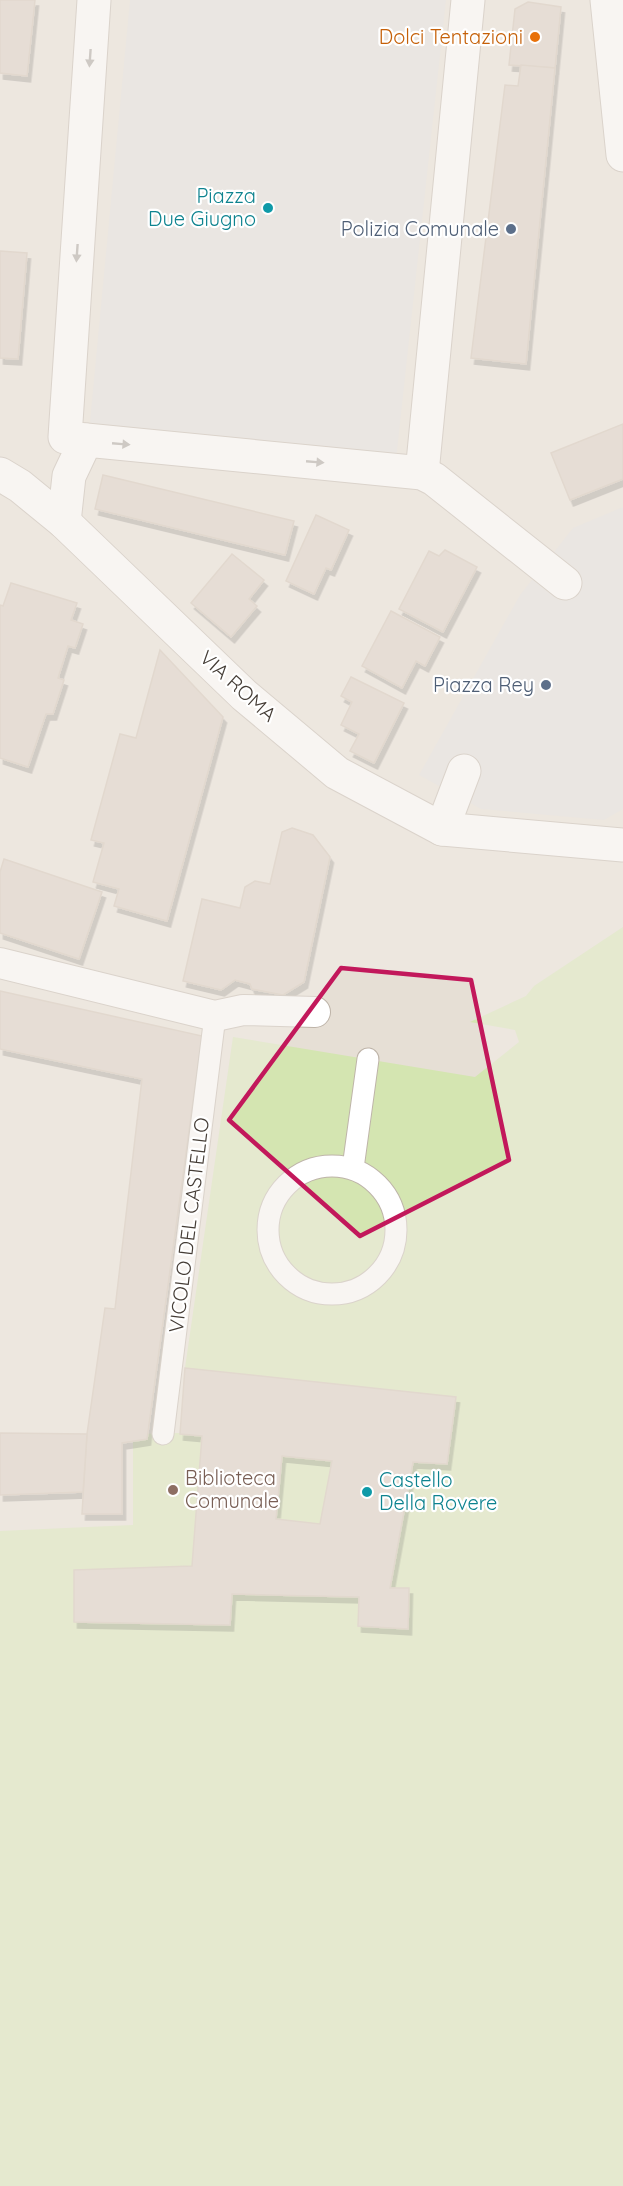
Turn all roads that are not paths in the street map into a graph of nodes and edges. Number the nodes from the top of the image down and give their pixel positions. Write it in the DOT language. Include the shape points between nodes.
graph roads {
  1 [pos="94,0"];
  2 [pos="468,0"];
  3 [pos="607,0"];
  4 [pos="623,156"];
  5 [pos="75,439"];
  6 [pos="422,472"];
  7 [pos="10,480"];
  8 [pos="64,522"];
  9 [pos="565,583"];
  10 [pos="464,771"];
  11 [pos="437,835"];
  12 [pos="623,845"];
  13 [pos="0,963"];
  14 [pos="315,1012"];
  15 [pos="215,1016"];
  16 [pos="368,1059"];
  17 [pos="353,1168"];
  18 [pos="163,1434"];
  1 -- 5 [label="street, one-way"];
  2 -- 6 [label="street"];
  3 -- 4 [label="street"];
  5 -- 6 [label="street, one-way"];
  5 -- 7 [label="street" via="45,473"];
  5 -- 8 [label="street"];
  6 -- 9 [label="street"];
  7 -- 8 [label="street, VIA ROMA"];
  8 -- 11 [label="street, VIA ROMA" via="244,695 337,773"];
  10 -- 11 [label="street"];
  11 -- 12 [label="street, VIA ROMA"];
  13 -- 15 [label="street"];
  14 -- 15 [label="street" via="243,1010"];
  15 -- 18 [label="lane, VICOLO DEL CASTELLO"];
  16 -- 17 [label="lane"];
  17 -- 17 [label="lane" via="372,1178 387,1195 396,1215 397,1236 391,1258 379,1276 361,1288 340,1295 318,1293 299,1286 283,1272 272,1254 268,1234 270,1213 278,1194 292,1179 331,1165"];
}
